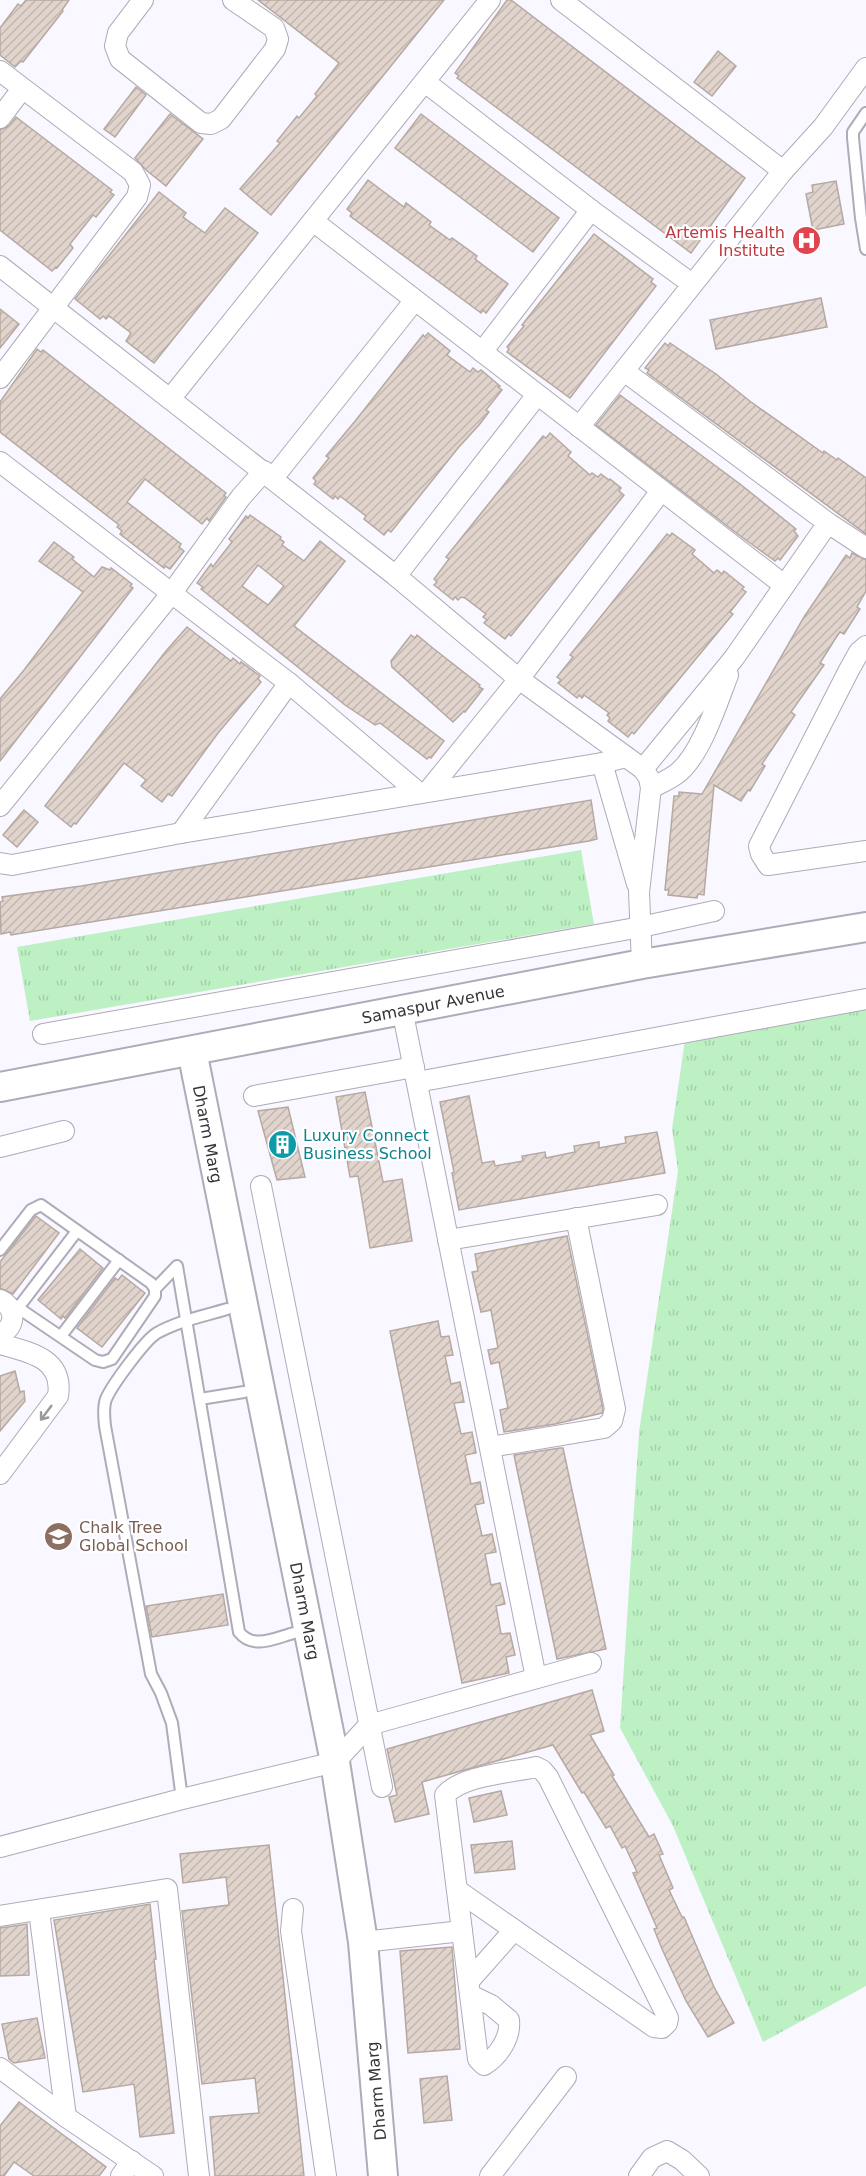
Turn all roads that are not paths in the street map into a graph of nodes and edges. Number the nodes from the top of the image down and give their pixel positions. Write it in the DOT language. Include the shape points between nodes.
graph roads {
  1 [pos="144,0"];
  2 [pos="233,0"];
  3 [pos="490,0"];
  4 [pos="561,0"];
  5 [pos="866,68"];
  6 [pos="0,71"];
  7 [pos="425,82"];
  8 [pos="22,89"];
  9 [pos="866,113"];
  10 [pos="0,118"];
  11 [pos="783,171"];
  12 [pos="591,210"];
  13 [pos="313,221"];
  14 [pos="866,249"];
  15 [pos="0,266"];
  16 [pos="692,284"];
  17 [pos="415,300"];
  18 [pos="53,308"];
  19 [pos="482,352"];
  20 [pos="624,370"];
  21 [pos="0,378"];
  22 [pos="537,395"];
  23 [pos="170,399"];
  24 [pos="579,427"];
  25 [pos="0,462"];
  26 [pos="268,475"];
  27 [pos="661,491"];
  28 [pos="828,524"];
  29 [pos="866,548"];
  30 [pos="396,576"];
  31 [pos="784,585"];
  32 [pos="171,594"];
  33 [pos="866,646"];
  34 [pos="734,658"];
  35 [pos="519,679"];
  36 [pos="289,683"];
  37 [pos="626,757"];
  38 [pos="602,763"];
  39 [pos="643,768"];
  40 [pos="651,788"];
  41 [pos="424,791"];
  42 [pos="0,806"];
  43 [pos="181,833"];
  44 [pos="866,851"];
  45 [pos="0,863"];
  46 [pos="639,892"];
  47 [pos="714,911"];
  48 [pos="641,927"];
  49 [pos="866,927"];
  50 [pos="866,942"];
  51 [pos="642,964"];
  52 [pos="866,999"];
  53 [pos="405,1024"];
  54 [pos="44,1034"];
  55 [pos="185,1058"];
  56 [pos="415,1075"];
  57 [pos="0,1087"];
  58 [pos="254,1096"];
  59 [pos="0,1101"];
  60 [pos="64,1131"];
  61 [pos="0,1147"];
  62 [pos="261,1186"];
  63 [pos="657,1205"];
  64 [pos="576,1218"];
  65 [pos="77,1231"];
  66 [pos="448,1240"];
  67 [pos="0,1250"];
  68 [pos="119,1260"];
  69 [pos="155,1289"];
  70 [pos="6,1301"];
  71 [pos="227,1309"];
  72 [pos="187,1322"];
  73 [pos="0,1334"];
  74 [pos="61,1336"];
  75 [pos="0,1344"];
  76 [pos="244,1392"];
  77 [pos="200,1399"];
  78 [pos="490,1447"];
  79 [pos="0,1474"];
  80 [pos="294,1633"];
  81 [pos="591,1664"];
  82 [pos="536,1678"];
  83 [pos="369,1725"];
  84 [pos="327,1764"];
  85 [pos="381,1787"];
  86 [pos="182,1799"];
  87 [pos="0,1847"];
  88 [pos="457,1890"];
  89 [pos="293,1909"];
  90 [pos="39,1911"];
  91 [pos="0,1916"];
  92 [pos="514,1930"];
  93 [pos="462,1931"];
  94 [pos="363,1942"];
  95 [pos="0,2068"];
  96 [pos="566,2077"];
  97 [pos="66,2117"];
  98 [pos="126,2169"];
  99 [pos="153,2176"];
  100 [pos="199,2176"];
  101 [pos="326,2176"];
  102 [pos="367,2176"];
  103 [pos="383,2176"];
  104 [pos="490,2176"];
  105 [pos="639,2176"];
  106 [pos="699,2176"];
  1 -- 2 [label="street" via="118,33 115,46 120,59 201,123 211,124 221,119 275,50 278,39 274,28"];
  3 -- 7 [label="street"];
  4 -- 11 [label="street"];
  5 -- 11 [label="street" via="823,127"];
  6 -- 8 [label="street"];
  7 -- 12 [label="street"];
  7 -- 13 [label="street"];
  8 -- 10 [label="street"];
  8 -- 18 [label="street" via="133,172 140,185 137,197"];
  9 -- 14 [label="lane" via="853,132"];
  11 -- 16 [label="street"];
  12 -- 16 [label="street"];
  12 -- 19 [label="street"];
  13 -- 17 [label="street"];
  13 -- 23 [label="street"];
  15 -- 18 [label="street"];
  16 -- 20 [label="street"];
  17 -- 19 [label="street"];
  17 -- 26 [label="street"];
  18 -- 21 [label="street"];
  18 -- 23 [label="street"];
  19 -- 22 [label="street"];
  20 -- 24 [label="street"];
  20 -- 28 [label="street"];
  22 -- 24 [label="street"];
  22 -- 30 [label="street"];
  23 -- 26 [label="street"];
  24 -- 27 [label="street"];
  25 -- 32 [label="street"];
  26 -- 30 [label="street"];
  26 -- 32 [label="street" via="241,497"];
  27 -- 31 [label="street"];
  27 -- 35 [label="street"];
  28 -- 29 [label="street"];
  28 -- 31 [label="street"];
  30 -- 35 [label="street"];
  31 -- 34 [label="street"];
  32 -- 36 [label="street"];
  32 -- 42 [label="street"];
  33 -- 44 [label="street" via="849,670 759,846 768,865"];
  34 -- 39 [label="street"];
  34 -- 40 [label="street" via="709,724 682,770"];
  35 -- 37 [label="street"];
  35 -- 41 [label="street"];
  36 -- 41 [label="street"];
  36 -- 43 [label="street"];
  37 -- 38 [label="street"];
  37 -- 39 [label="street"];
  38 -- 41 [label="street"];
  38 -- 46 [label="street"];
  39 -- 40 [label="street"];
  40 -- 46 [label="street"];
  41 -- 43 [label="street"];
  43 -- 45 [label="street" via="12,865"];
  46 -- 48 [label="street"];
  47 -- 48 [label="street"];
  48 -- 51 [label="street"];
  48 -- 54 [label="street"];
  49 -- 51 [label="main road, Samaspur Avenue"];
  50 -- 53 [label="main road, Samaspur Avenue"];
  51 -- 55 [label="main road, Samaspur Avenue"];
  52 -- 56 [label="street"];
  53 -- 55 [label="main road, Samaspur Avenue"];
  53 -- 56 [label="street"];
  55 -- 57 [label="main road, Samaspur Avenue"];
  55 -- 59 [label="main road, Samaspur Avenue"];
  55 -- 71 [label="main road, Dharm Marg"];
  55 -- 84 [label="main road, Dharm Marg"];
  56 -- 58 [label="street"];
  56 -- 66 [label="street"];
  60 -- 61 [label="street"];
  62 -- 83 [label="street"];
  63 -- 64 [label="street"];
  64 -- 66 [label="street"];
  64 -- 78 [label="street" via="615,1409 612,1421 604,1428"];
  65 -- 67 [label="lane" via="41,1205 36,1206"];
  65 -- 68 [label="lane"];
  65 -- 70 [label="lane"];
  66 -- 78 [label="street"];
  68 -- 69 [label="lane"];
  68 -- 74 [label="lane"];
  69 -- 72 [label="lane" via="177,1266"];
  69 -- 74 [label="lane" via="155,1296 112,1359 95,1360"];
  70 -- 73 [label="street" via="13,1317 9,1328"];
  70 -- 74 [label="lane"];
  71 -- 72 [label="lane"];
  71 -- 76 [label="main road, Dharm Marg"];
  72 -- 77 [label="lane"];
  72 -- 86 [label="lane" via="150,1338 111,1389 104,1411 151,1674 171,1723"];
  75 -- 79 [label="street, one-way" via="41,1357 58,1375 59,1387 58,1396"];
  76 -- 77 [label="lane"];
  76 -- 80 [label="main road, Dharm Marg"];
  77 -- 80 [label="lane" via="239,1632 250,1642 260,1643"];
  78 -- 82 [label="street"];
  80 -- 84 [label="main road, Dharm Marg"];
  81 -- 82 [label="street"];
  82 -- 83 [label="street"];
  83 -- 84 [label="street"];
  83 -- 85 [label="street"];
  84 -- 86 [label="street"];
  84 -- 94 [label="main road, Dharm Marg"];
  84 -- 102 [label="main road, Dharm Marg"];
  86 -- 87 [label="street"];
  88 -- 92 [label="street"];
  88 -- 92 [label="street" via="445,1795 464,1782 536,1767 543,1770 668,2018 667,2023 662,2028 654,2027"];
  88 -- 93 [label="street"];
  89 -- 101 [label="street" via="291,1931"];
  90 -- 91 [label="street"];
  90 -- 97 [label="street"];
  90 -- 100 [label="street" via="167,1889"];
  92 -- 93 [label="street" via="470,1988"];
  93 -- 94 [label="street"];
  94 -- 103 [label="main road, Dharm Marg"];
  95 -- 97 [label="street"];
  96 -- 104 [label="street"];
  97 -- 98 [label="street"];
  98 -- 99 [label="street"];
  105 -- 106 [label="street" via="652,2158 666,2151"];
}
